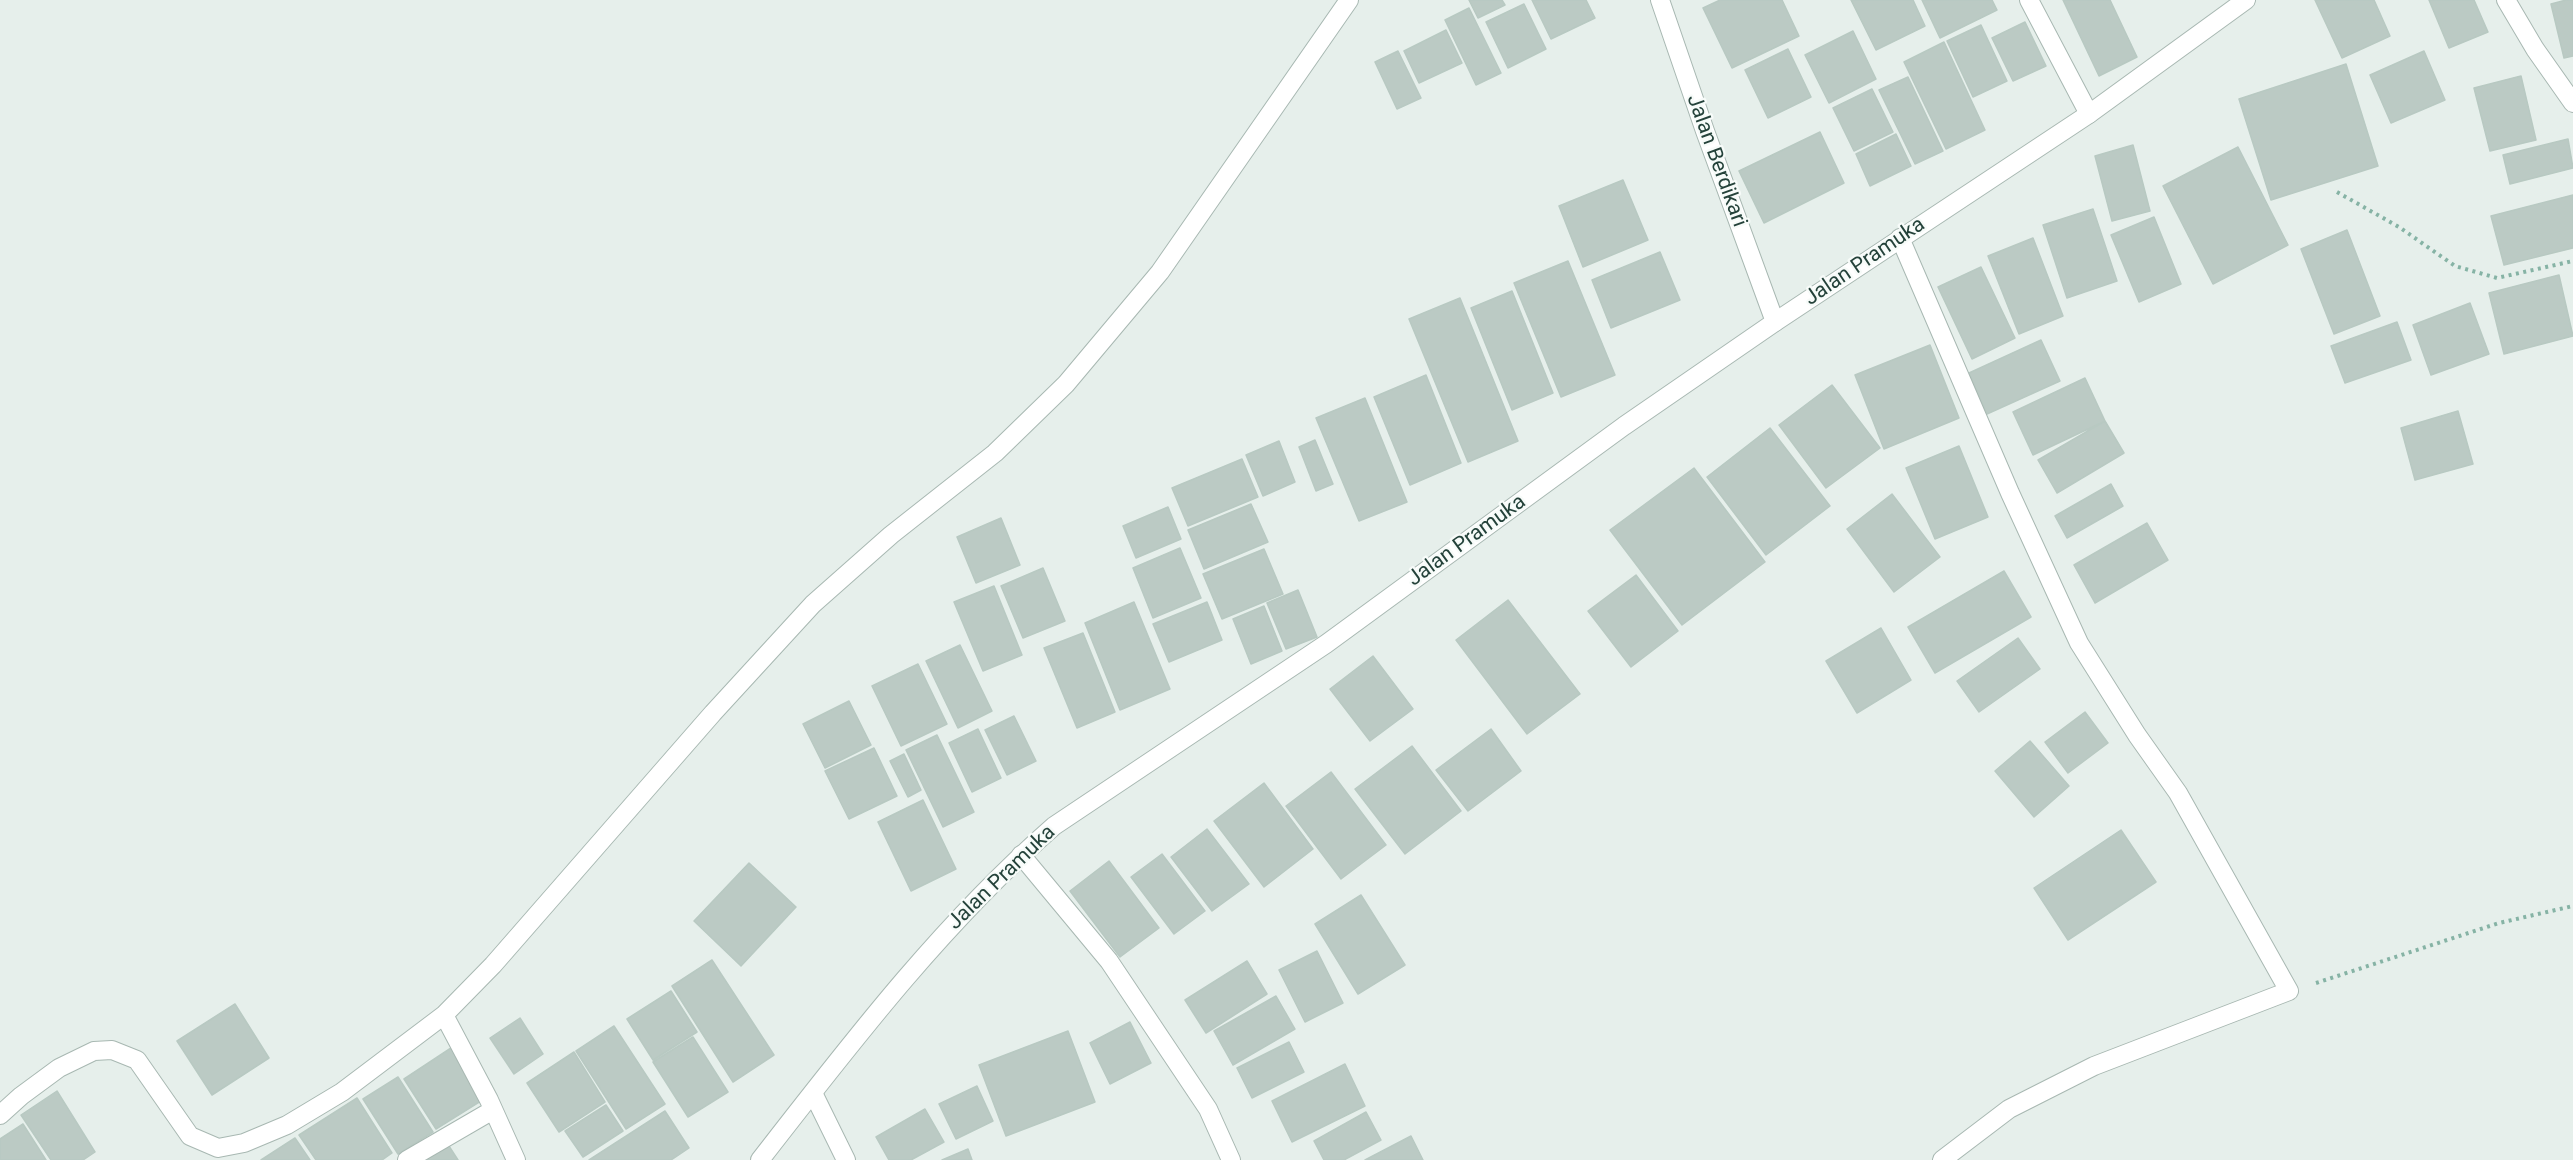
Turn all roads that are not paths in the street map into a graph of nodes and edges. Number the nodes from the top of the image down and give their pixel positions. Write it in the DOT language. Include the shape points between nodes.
graph roads {
  1 [pos="1349,0"];
  2 [pos="1660,0"];
  3 [pos="2029,0"];
  4 [pos="2246,0"];
  5 [pos="2506,0"];
  6 [pos="2573,103"];
  7 [pos="2089,114"];
  8 [pos="1900,238"];
  9 [pos="1775,322"];
  10 [pos="1021,855"];
  11 [pos="444,1015"];
  12 [pos="813,1093"];
  13 [pos="494,1110"];
  14 [pos="0,1115"];
  15 [pos="407,1160"];
  16 [pos="516,1160"];
  17 [pos="760,1160"];
  18 [pos="846,1160"];
  19 [pos="1231,1160"];
  20 [pos="1942,1160"];
  1 -- 11 [label="street" via="1160,272 1066,384 995,453 891,535 813,604 493,965"];
  2 -- 9 [label="street, Jalan Berdikari"];
  3 -- 7 [label="street"];
  4 -- 7 [label="street, Jalan Pramuka"];
  5 -- 6 [label="street"];
  7 -- 8 [label="street, Jalan Pramuka"];
  8 -- 9 [label="street, Jalan Pramuka"];
  8 -- 20 [label="street" via="2079,643 2178,792 2289,991 2094,1066 2009,1109"];
  9 -- 10 [label="street, Jalan Pramuka" via="1624,426 1326,644 1054,826"];
  10 -- 12 [label="street, Jalan Pramuka" via="916,964"];
  10 -- 19 [label="street" via="1109,961 1208,1109"];
  11 -- 13 [label="street"];
  11 -- 14 [label="street" via="342,1092 287,1125 244,1143 218,1148 190,1136 137,1060 112,1050 94,1051 59,1068"];
  12 -- 17 [label="street, Jalan Pramuka"];
  12 -- 18 [label="street"];
  13 -- 15 [label="street"];
  13 -- 16 [label="street"];
}
